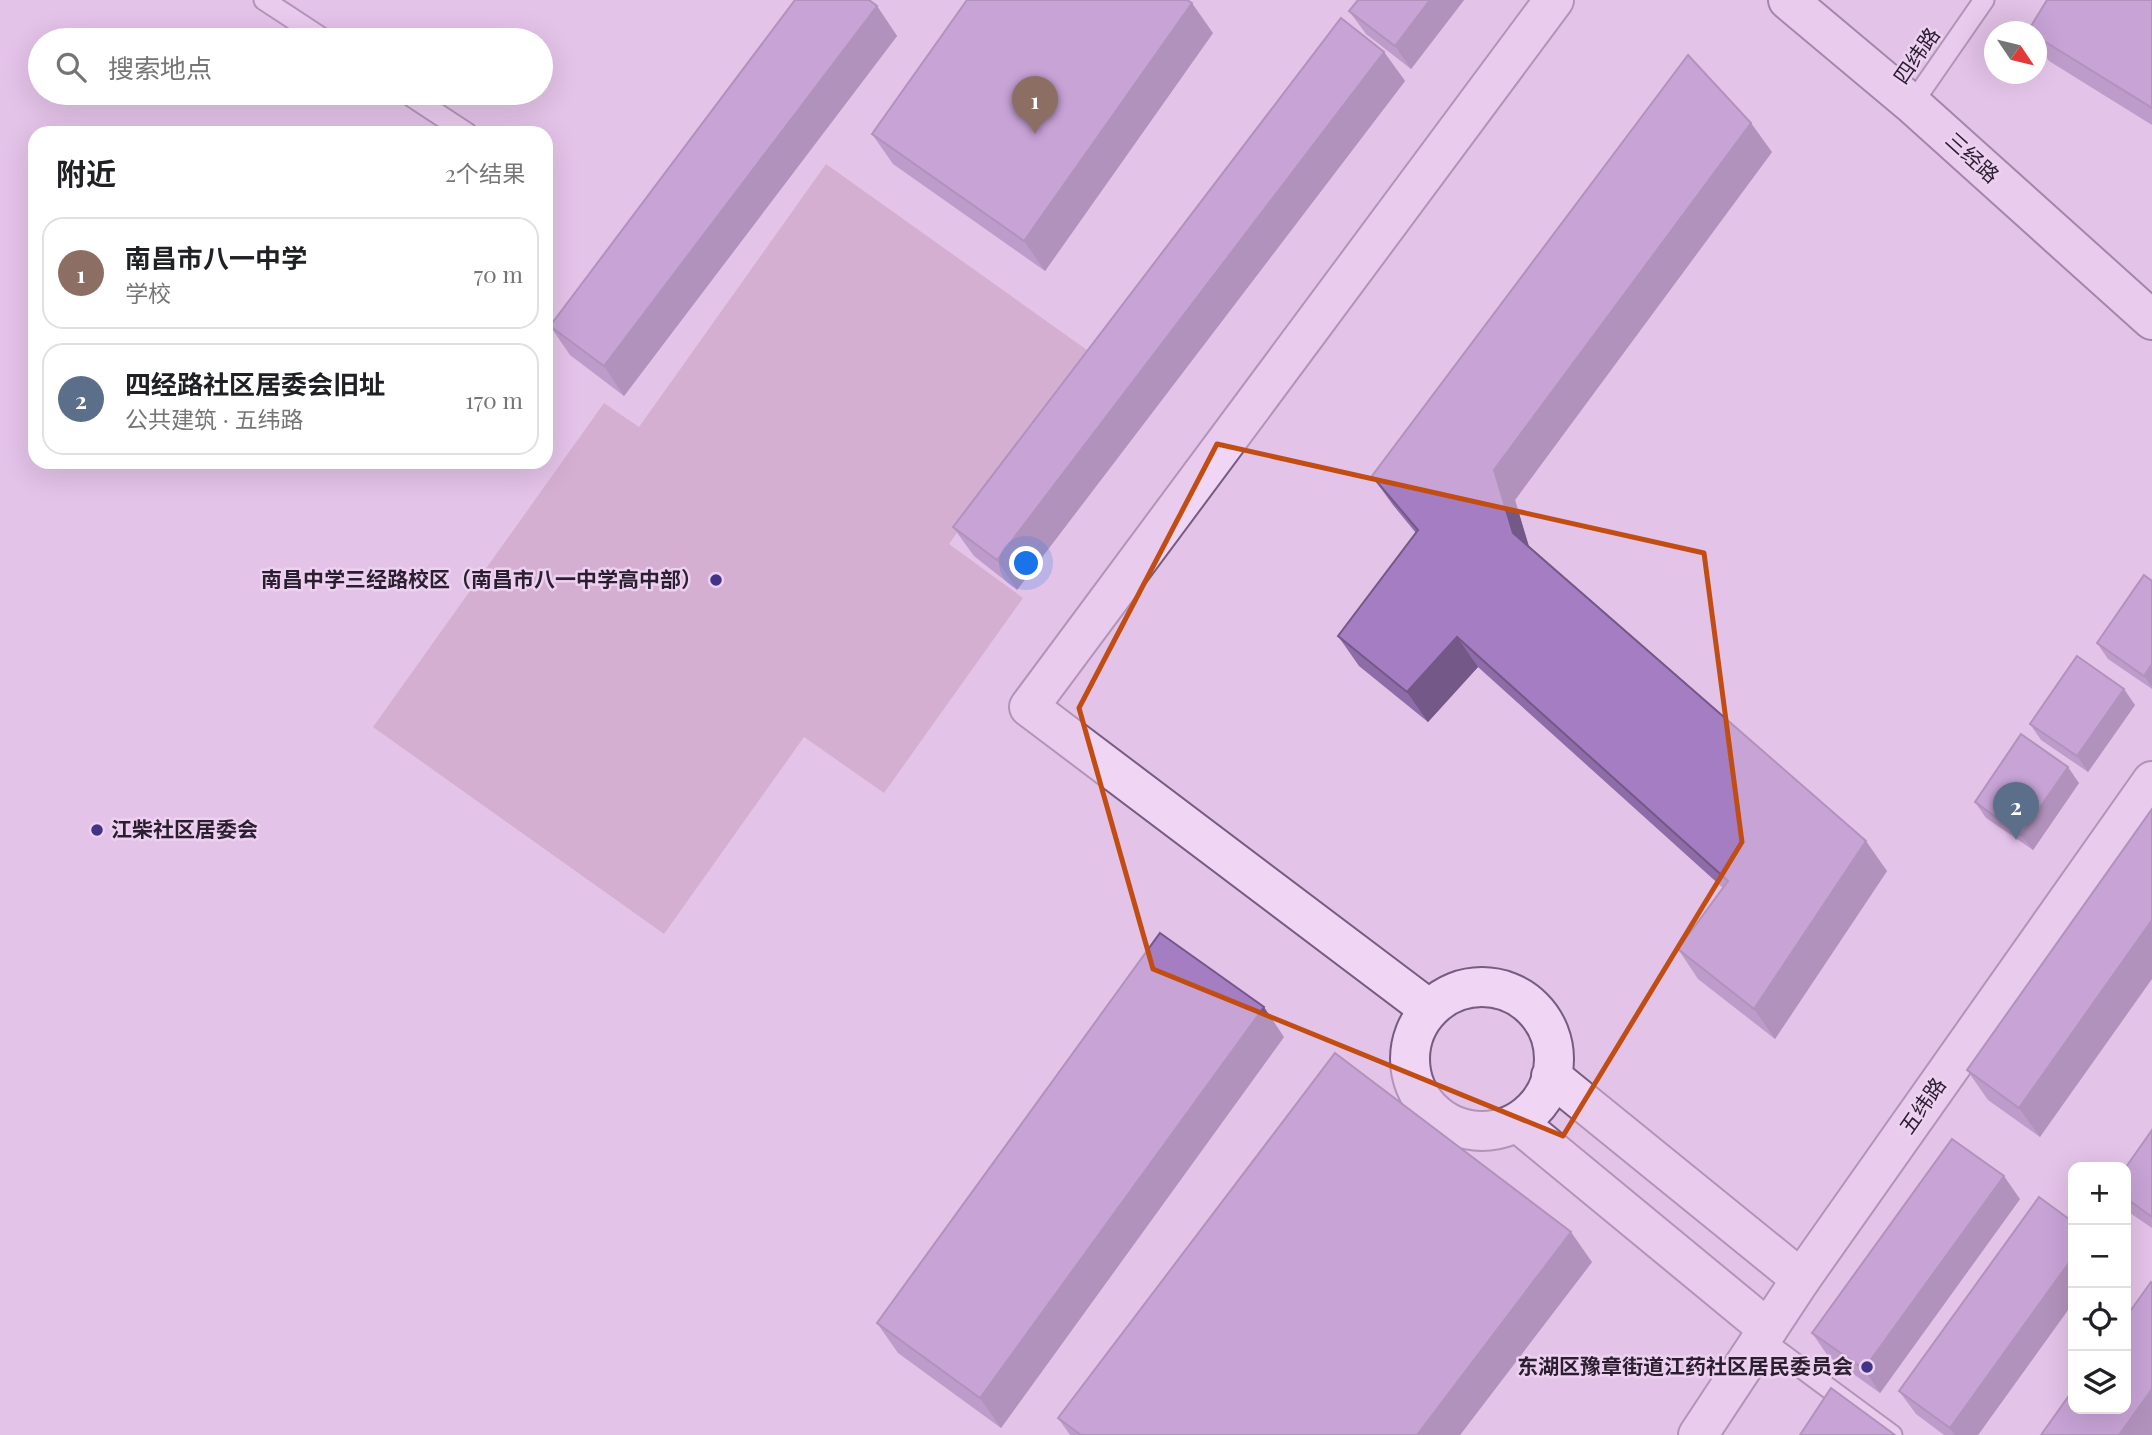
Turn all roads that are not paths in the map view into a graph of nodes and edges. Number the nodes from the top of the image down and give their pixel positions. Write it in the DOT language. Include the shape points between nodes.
graph roads {
  1 [pos="264,0"];
  2 [pos="1553,0"];
  3 [pos="1788,0"];
  4 [pos="1984,0"];
  5 [pos="307,28"];
  6 [pos="1912,104"];
  7 [pos="424,105"];
  8 [pos="456,126"];
  9 [pos="2152,320"];
  10 [pos="2152,780"];
  11 [pos="1429,1009"];
  12 [pos="1551,1076"];
  13 [pos="1517,1122"];
  14 [pos="1801,1279"];
  15 [pos="1765,1334"];
  16 [pos="1698,1435"];
  17 [pos="1892,1435"];
  1 -- 5 [label="lane"];
  2 -- 11 [label="street" via="1029,707"];
  3 -- 6 [label="street, 三经路"];
  4 -- 6 [label="lane, 四纬路"];
  6 -- 9 [label="street, 三经路"];
  7 -- 8 [label="lane"];
  10 -- 14 [label="street, 五纬路"];
  11 -- 12 [label="street" via="1450,994 1474,987 1499,989 1521,998 1540,1015 1551,1038"];
  11 -- 13 [label="street" via="1415,1025 1410,1050 1418,1094 1432,1112 1473,1131"];
  12 -- 13 [label="street" via="1535,1108"];
  12 -- 14 [label="street"];
  13 -- 15 [label="street"];
  14 -- 15 [label="street, 五纬路"];
  15 -- 16 [label="street, 五纬路"];
  15 -- 17 [label="lane"];
}
